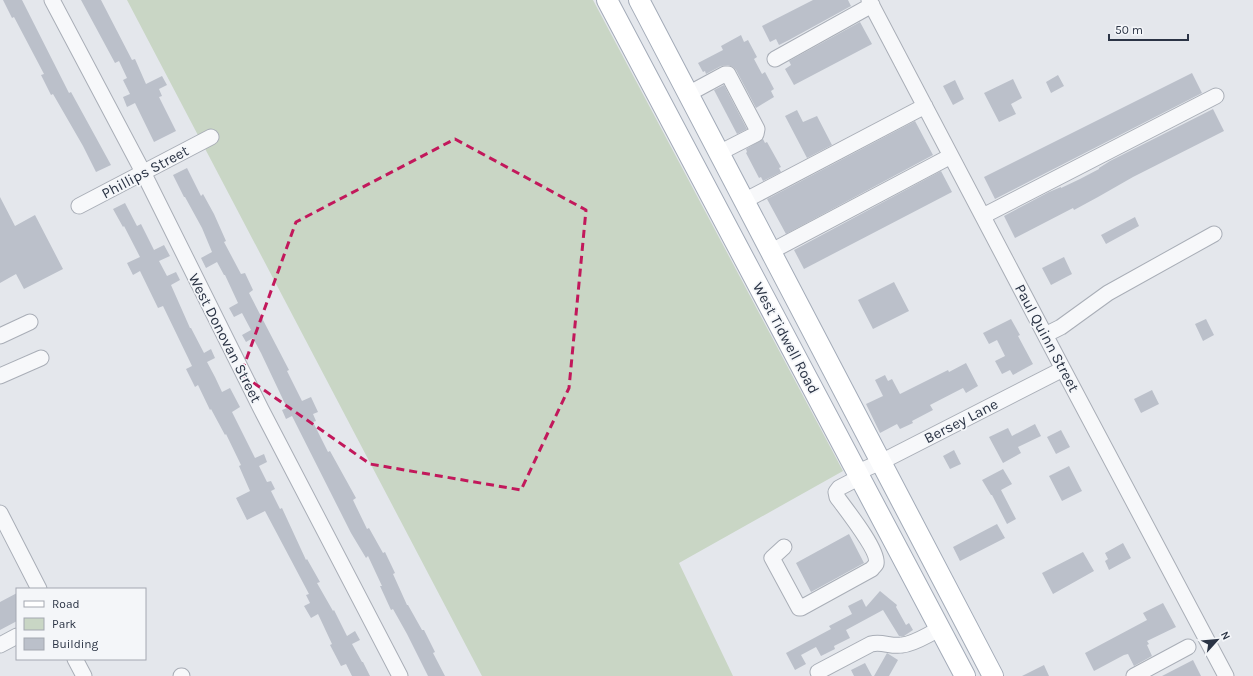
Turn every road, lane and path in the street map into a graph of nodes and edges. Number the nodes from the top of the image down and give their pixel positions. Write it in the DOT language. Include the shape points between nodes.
graph roads {
  1 [pos="52,0"];
  2 [pos="607,0"];
  3 [pos="870,3"];
  4 [pos="644,8"];
  5 [pos="620,25"];
  6 [pos="775,59"];
  7 [pos="688,94"];
  8 [pos="1216,96"];
  9 [pos="925,106"];
  10 [pos="210,137"];
  11 [pos="719,153"];
  12 [pos="952,156"];
  13 [pos="143,172"];
  14 [pos="744,201"];
  15 [pos="79,206"];
  16 [pos="983,216"];
  17 [pos="1214,234"];
  18 [pos="770,252"];
  19 [pos="802,313"];
  20 [pos="777,320"];
  21 [pos="30,322"];
  22 [pos="1044,335"];
  23 [pos="0,336"];
  24 [pos="41,358"];
  25 [pos="1063,369"];
  26 [pos="0,375"];
  27 [pos="881,462"];
  28 [pos="859,474"];
  29 [pos="0,512"];
  30 [pos="784,547"];
  31 [pos="38,588"];
  32 [pos="961,616"];
  33 [pos="940,628"];
  34 [pos="16,637"];
  35 [pos="0,645"];
  36 [pos="1188,647"];
  37 [pos="76,660"];
  38 [pos="818,672"];
  39 [pos="84,676"];
  40 [pos="400,676"];
  41 [pos="965,676"];
  42 [pos="993,676"];
  43 [pos="1134,676"];
  44 [pos="1226,676"];
  1 -- 13 [label="street, West Donovan Street"];
  2 -- 5 [label="main road, West Tidwell Road"];
  3 -- 6 [label="street"];
  3 -- 9 [label="street, Paul Quinn Street"];
  4 -- 5 [label="main road"];
  4 -- 7 [label="main road, West Tidwell Road"];
  5 -- 20 [label="main road, West Tidwell Road"];
  7 -- 11 [label="main road, West Tidwell Road"];
  7 -- 11 [label="street" via="728,74 757,129 756,134"];
  8 -- 16 [label="street"];
  9 -- 12 [label="street, Paul Quinn Street"];
  9 -- 14 [label="street"];
  10 -- 13 [label="street, Phillips Street"];
  11 -- 14 [label="main road, West Tidwell Road"];
  12 -- 16 [label="street, Paul Quinn Street"];
  12 -- 18 [label="street"];
  13 -- 15 [label="street, Phillips Street"];
  13 -- 40 [label="street, West Donovan Street" via="261,409"];
  14 -- 18 [label="main road, West Tidwell Road"];
  16 -- 22 [label="street, Paul Quinn Street"];
  17 -- 22 [label="street" via="1115,289 1061,327"];
  18 -- 19 [label="main road, West Tidwell Road"];
  19 -- 20 [label="main road"];
  19 -- 27 [label="main road, West Tidwell Road"];
  20 -- 28 [label="main road, West Tidwell Road"];
  21 -- 23 [label="street"];
  22 -- 25 [label="street, Paul Quinn Street"];
  24 -- 26 [label="street"];
  25 -- 27 [label="street, Bersey Lane"];
  25 -- 44 [label="street, Paul Quinn Street"];
  27 -- 28 [label="street, Bersey Lane"];
  27 -- 32 [label="main road, West Tidwell Road"];
  28 -- 30 [label="street, Bersey Lane" via="836,492 863,532 876,559 872,569 799,608 772,558"];
  28 -- 33 [label="main road, West Tidwell Road"];
  29 -- 31 [label="street"];
  32 -- 33 [label="main road"];
  32 -- 42 [label="main road, West Tidwell Road"];
  33 -- 38 [label="street" via="902,646 877,642 871,644"];
  33 -- 41 [label="main road, West Tidwell Road"];
  34 -- 35 [label="street"];
  36 -- 43 [label="street"];
  37 -- 39 [label="street"];
}
